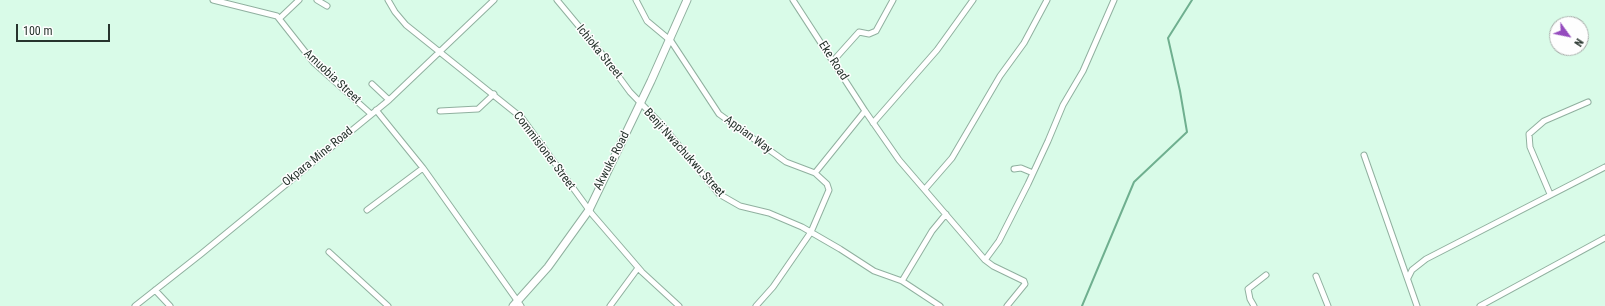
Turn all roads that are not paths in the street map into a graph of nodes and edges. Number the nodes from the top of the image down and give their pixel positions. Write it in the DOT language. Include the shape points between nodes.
graph roads {
  1 [pos="213,0"];
  2 [pos="298,0"];
  3 [pos="317,0"];
  4 [pos="388,0"];
  5 [pos="494,0"];
  6 [pos="557,0"];
  7 [pos="636,0"];
  8 [pos="687,0"];
  9 [pos="792,0"];
  10 [pos="893,0"];
  11 [pos="974,0"];
  12 [pos="1047,0"];
  13 [pos="1114,0"];
  14 [pos="327,6"];
  15 [pos="280,18"];
  16 [pos="669,40"];
  17 [pos="439,52"];
  18 [pos="833,61"];
  19 [pos="372,84"];
  20 [pos="494,94"];
  21 [pos="389,100"];
  22 [pos="1588,102"];
  23 [pos="640,104"];
  24 [pos="376,110"];
  25 [pos="440,111"];
  26 [pos="865,111"];
  27 [pos="371,114"];
  28 [pos="873,122"];
  29 [pos="1364,155"];
  30 [pos="1605,167"];
  31 [pos="423,168"];
  32 [pos="1014,169"];
  33 [pos="815,173"];
  34 [pos="1033,173"];
  35 [pos="925,189"];
  36 [pos="1550,194"];
  37 [pos="367,210"];
  38 [pos="589,210"];
  39 [pos="946,214"];
  40 [pos="811,232"];
  41 [pos="1605,238"];
  42 [pos="329,252"];
  43 [pos="985,260"];
  44 [pos="638,268"];
  45 [pos="1266,275"];
  46 [pos="1316,276"];
  47 [pos="1408,278"];
  48 [pos="902,280"];
  49 [pos="155,290"];
  50 [pos="517,304"];
  51 [pos="135,306"];
  52 [pos="170,306"];
  53 [pos="388,306"];
  54 [pos="610,306"];
  55 [pos="679,306"];
  56 [pos="756,306"];
  57 [pos="940,306"];
  58 [pos="1007,306"];
  59 [pos="1254,306"];
  60 [pos="1328,306"];
  61 [pos="1417,306"];
  62 [pos="1480,306"];
  1 -- 15 [label="street" via="274,14"];
  2 -- 15 [label="street"];
  3 -- 14 [label="street"];
  4 -- 17 [label="street, Commisioner Street" via="406,25"];
  5 -- 17 [label="street, Okpara Mine Road"];
  6 -- 23 [label="street, Ichioka Street"];
  7 -- 16 [label="street, Appian Way" via="648,21"];
  8 -- 16 [label="main road, Akwuke Road"];
  9 -- 18 [label="street, Eke Road"];
  10 -- 18 [label="street" via="876,31 869,34 857,33"];
  11 -- 28 [label="street" via="937,50"];
  12 -- 35 [label="street" via="952,158"];
  13 -- 34 [label="street" via="1083,71 1062,105"];
  15 -- 27 [label="street, Amuobia Street" via="314,63"];
  16 -- 23 [label="main road, Akwuke Road"];
  16 -- 33 [label="street, Appian Way" via="719,114 786,162"];
  17 -- 20 [label="street, Commisioner Street"];
  17 -- 21 [label="street, Okpara Mine Road"];
  18 -- 26 [label="street, Eke Road"];
  19 -- 21 [label="street"];
  20 -- 25 [label="street" via="478,109"];
  20 -- 38 [label="street, Commisioner Street" via="522,118"];
  21 -- 24 [label="street, Okpara Mine Road"];
  22 -- 36 [label="street" via="1544,121 1529,134 1530,147"];
  23 -- 38 [label="main road, Akwuke Road"];
  23 -- 40 [label="street, Benji Nwachukwu Street" via="661,124 724,198 740,206 780,217"];
  24 -- 27 [label="street, Okpara Mine Road"];
  24 -- 31 [label="street"];
  26 -- 28 [label="street, Eke Road"];
  26 -- 33 [label="street"];
  27 -- 49 [label="street, Okpara Mine Road"];
  28 -- 35 [label="street, Eke Road" via="899,160"];
  29 -- 47 [label="street"];
  30 -- 36 [label="street"];
  31 -- 37 [label="street"];
  31 -- 50 [label="street"];
  32 -- 34 [label="street" via="1021,168"];
  33 -- 40 [label="street" via="827,184 829,190"];
  34 -- 43 [label="street" via="999,241"];
  35 -- 39 [label="street, Eke Road"];
  36 -- 47 [label="street" via="1426,259 1412,270"];
  38 -- 44 [label="street, Commisioner Street"];
  38 -- 50 [label="main road, Akwuke Road" via="548,267"];
  39 -- 43 [label="street, Eke Road"];
  39 -- 48 [label="street" via="932,231"];
  40 -- 48 [label="street, Benji Nwachukwu Street" via="874,271"];
  40 -- 56 [label="street" via="773,287"];
  41 -- 62 [label="street"];
  42 -- 53 [label="street"];
  43 -- 58 [label="street, Eke Road" via="1025,283"];
  44 -- 54 [label="street"];
  44 -- 55 [label="street, Commisioner Street"];
  45 -- 59 [label="street" via="1248,288"];
  46 -- 60 [label="street"];
  47 -- 61 [label="street"];
  48 -- 57 [label="street, Benji Nwachukwu Street"];
  49 -- 51 [label="street, Okpara Mine Road"];
  49 -- 52 [label="street"];
}
